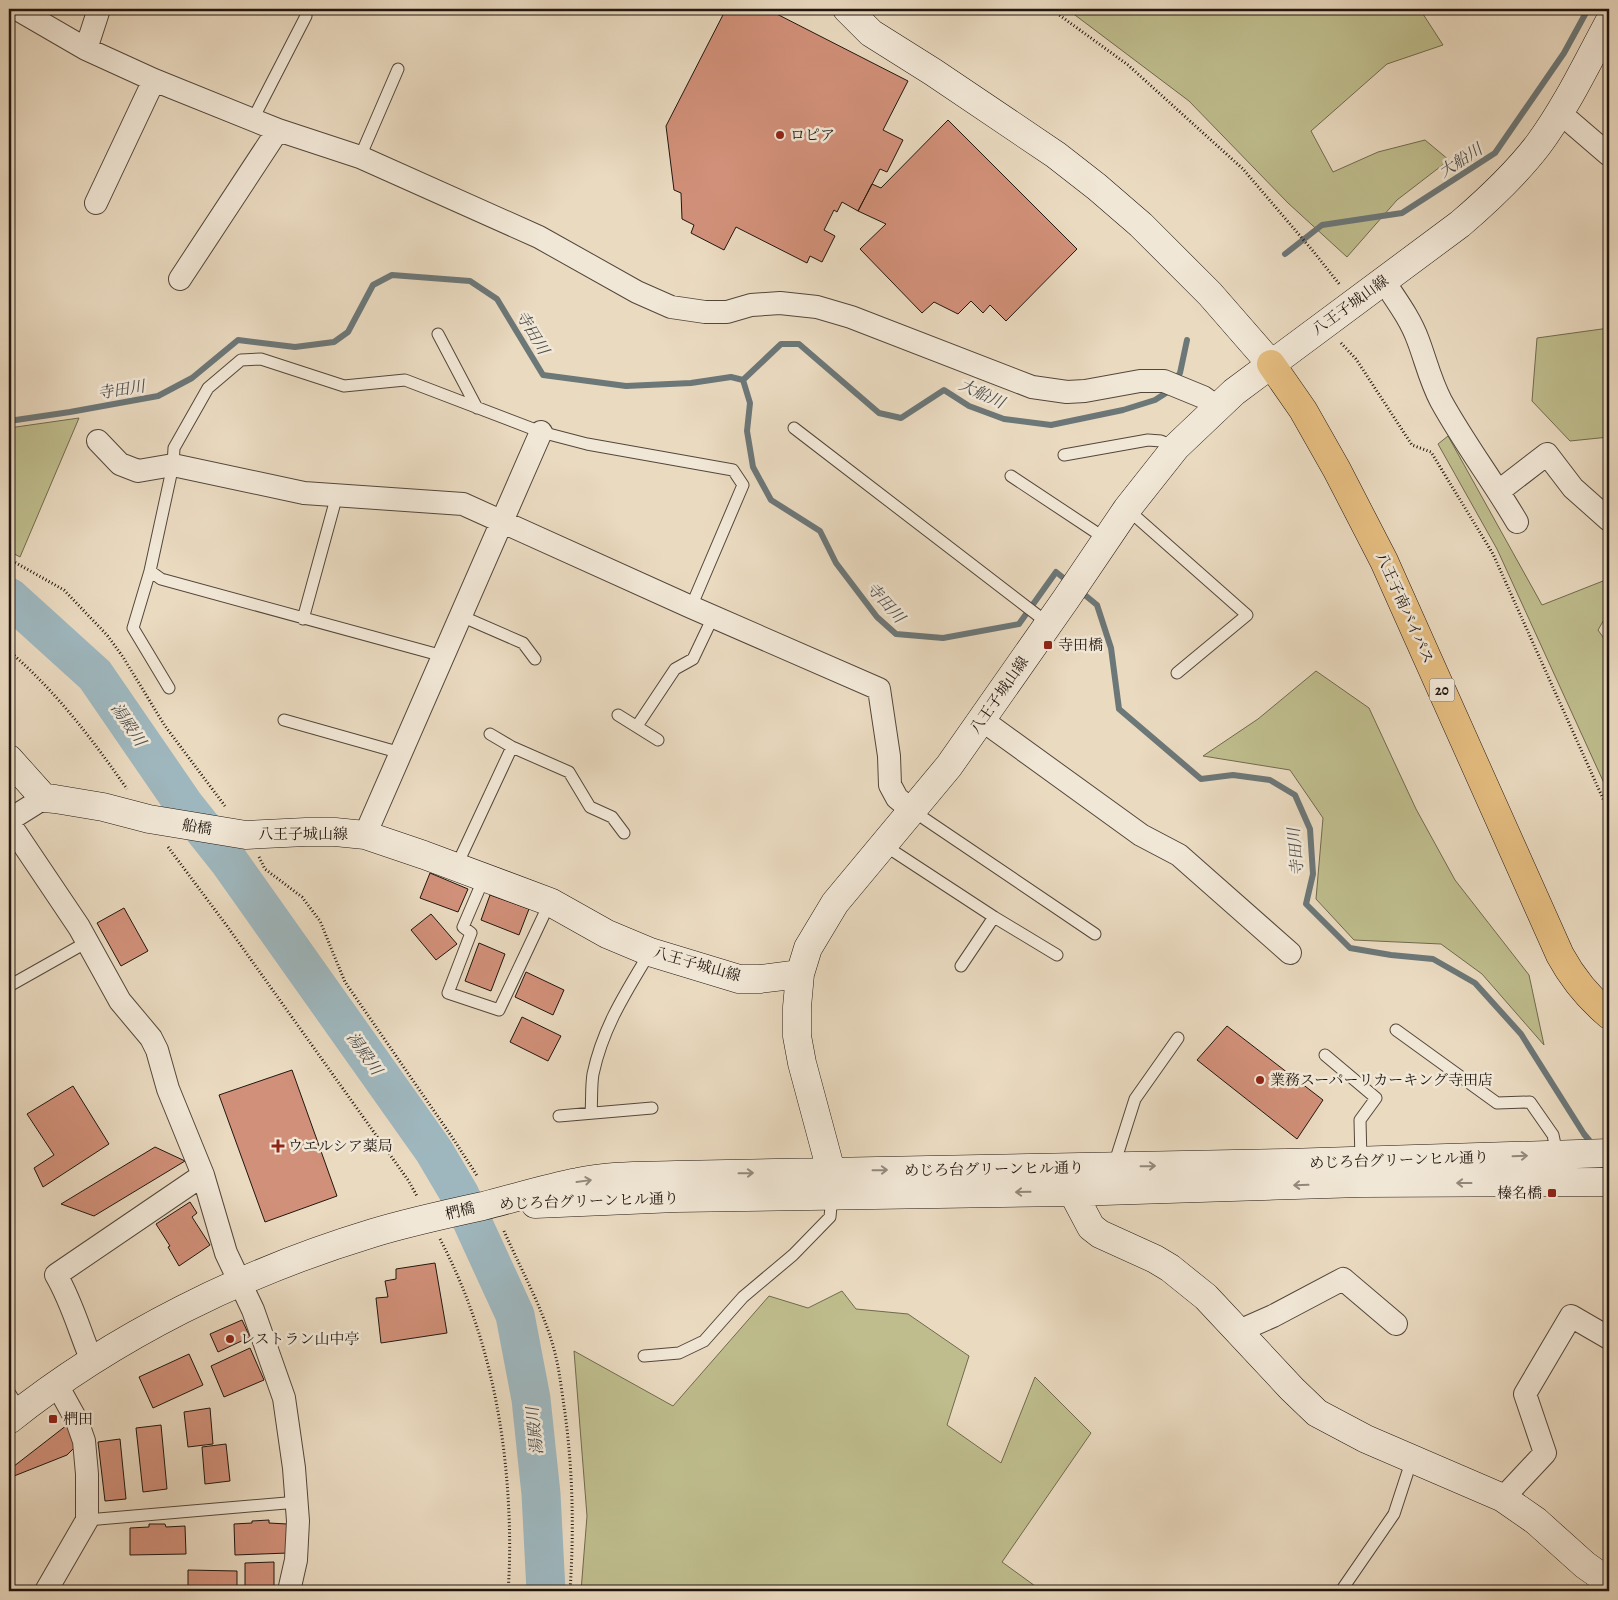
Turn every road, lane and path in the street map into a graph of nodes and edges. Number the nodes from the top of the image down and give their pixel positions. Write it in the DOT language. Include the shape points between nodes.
graph roads {
  1 [pos="17,9"];
  2 [pos="99,9"];
  3 [pos="847,9"];
  4 [pos="1051,9"];
  5 [pos="306,16"];
  6 [pos="1609,22"];
  7 [pos="86,49"];
  8 [pos="398,69"];
  9 [pos="154,80"];
  10 [pos="1559,112"];
  11 [pos="253,119"];
  12 [pos="278,130"];
  13 [pos="1609,154"];
  14 [pos="360,157"];
  15 [pos="96,203"];
  16 [pos="180,278"];
  17 [pos="1383,280"];
  18 [pos="1343,290"];
  19 [pos="438,334"];
  20 [pos="1337,339"];
  21 [pos="1271,364"];
  22 [pos="1217,407"];
  23 [pos="477,408"];
  24 [pos="794,428"];
  25 [pos="542,432"];
  26 [pos="98,441"];
  27 [pos="1176,447"];
  28 [pos="1064,455"];
  29 [pos="173,465"];
  30 [pos="1011,476"];
  31 [pos="1499,491"];
  32 [pos="337,495"];
  33 [pos="1127,508"];
  34 [pos="1609,520"];
  35 [pos="502,522"];
  36 [pos="1517,522"];
  37 [pos="1106,539"];
  38 [pos="150,571"];
  39 [pos="691,607"];
  40 [pos="461,616"];
  41 [pos="713,617"];
  42 [pos="1041,618"];
  43 [pos="303,619"];
  44 [pos="9,651"];
  45 [pos="443,656"];
  46 [pos="535,659"];
  47 [pos="1177,673"];
  48 [pos="169,688"];
  49 [pos="618,714"];
  50 [pos="284,720"];
  51 [pos="982,720"];
  52 [pos="637,726"];
  53 [pos="490,734"];
  54 [pos="658,740"];
  55 [pos="512,747"];
  56 [pos="401,753"];
  57 [pos="9,759"];
  58 [pos="44,798"];
  59 [pos="913,811"];
  60 [pos="1609,812"];
  61 [pos="149,819"];
  62 [pos="9,822"];
  63 [pos="624,833"];
  64 [pos="246,835"];
  65 [pos="365,835"];
  66 [pos="884,845"];
  67 [pos="456,867"];
  68 [pos="484,877"];
  69 [pos="550,902"];
  70 [pos="994,918"];
  71 [pos="1095,934"];
  72 [pos="87,942"];
  73 [pos="650,952"];
  74 [pos="1290,952"];
  75 [pos="1057,954"];
  76 [pos="961,966"];
  77 [pos="800,974"];
  78 [pos="9,986"];
  79 [pos="1609,1015"];
  80 [pos="1396,1030"];
  81 [pos="1178,1038"];
  82 [pos="1325,1055"];
  83 [pos="652,1108"];
  84 [pos="591,1113"];
  85 [pos="559,1116"];
  86 [pos="1609,1153"];
  87 [pos="1567,1154"];
  88 [pos="1114,1167"];
  89 [pos="1060,1168"];
  90 [pos="1361,1172"];
  91 [pos="203,1176"];
  92 [pos="1605,1182"];
  93 [pos="832,1183"];
  94 [pos="1072,1192"];
  95 [pos="486,1205"];
  96 [pos="432,1217"];
  97 [pos="504,1231"];
  98 [pos="240,1282"];
  99 [pos="1396,1324"];
  100 [pos="1238,1331"];
  101 [pos="1609,1338"];
  102 [pos="644,1356"];
  103 [pos="92,1362"];
  104 [pos="57,1385"];
  105 [pos="13,1408"];
  106 [pos="1412,1459"];
  107 [pos="1503,1498"];
  108 [pos="298,1502"];
  109 [pos="87,1520"];
  110 [pos="1609,1582"];
  111 [pos="46,1591"];
  112 [pos="289,1591"];
  113 [pos="508,1591"];
  114 [pos="570,1591"];
  115 [pos="1341,1591"];
  116 [pos="1602,1591"];
  1 -- 7 [label="street"];
  2 -- 7 [label="street"];
  3 -- 21 [label="street" via="871,33 1056,155 1097,187 1141,225 1210,294"];
  4 -- 18 [label="path" via="1128,65 1243,169"];
  5 -- 11 [label="lane"];
  6 -- 10 [label="street, 八王子城山線"];
  7 -- 9 [label="street"];
  8 -- 14 [label="lane"];
  9 -- 11 [label="street"];
  9 -- 15 [label="street"];
  10 -- 13 [label="street"];
  10 -- 17 [label="street, 八王子城山線" via="1534,150 1490,199"];
  11 -- 12 [label="street"];
  12 -- 14 [label="street"];
  12 -- 16 [label="street"];
  14 -- 22 [label="street" via="539,237 637,292 671,306 705,312 727,312 780,302 818,307 1032,387 1067,392 1140,381 1172,384"];
  17 -- 21 [label="street, 八王子城山線"];
  17 -- 31 [label="street" via="1409,319 1442,402"];
  19 -- 23 [label="lane"];
  20 -- 60 [label="path" via="1356,359 1412,445 1431,452 1493,554"];
  21 -- 22 [label="street, 八王子城山線"];
  21 -- 79 [label="highway, 八王子南バイパス / 20" via="1303,410 1384,561 1560,955 1590,997"];
  22 -- 27 [label="street, 八王子城山線"];
  23 -- 25 [label="lane"];
  23 -- 29 [label="lane" via="405,380 344,386 261,359 241,360 208,388 174,448"];
  24 -- 42 [label="lane"];
  25 -- 35 [label="street"];
  25 -- 39 [label="lane" via="587,444 733,470 743,485"];
  26 -- 29 [label="street" via="120,464 138,471"];
  27 -- 28 [label="lane" via="1148,440"];
  27 -- 33 [label="street, 八王子城山線"];
  29 -- 32 [label="street" via="304,493"];
  29 -- 38 [label="lane"];
  30 -- 37 [label="lane"];
  31 -- 34 [label="street" via="1547,454 1573,488"];
  31 -- 36 [label="street"];
  32 -- 35 [label="street" via="463,504"];
  32 -- 43 [label="lane"];
  33 -- 37 [label="street, 八王子城山線"];
  33 -- 47 [label="lane" via="1246,615"];
  35 -- 39 [label="street"];
  35 -- 40 [label="street"];
  37 -- 42 [label="street, 八王子城山線" via="1072,590"];
  38 -- 43 [label="lane" via="161,579"];
  38 -- 48 [label="lane" via="133,628"];
  39 -- 41 [label="street"];
  40 -- 45 [label="street"];
  40 -- 46 [label="lane" via="523,643"];
  41 -- 52 [label="lane" via="692,659 675,669"];
  41 -- 59 [label="street" via="879,689 890,785 898,799"];
  42 -- 51 [label="street, 八王子城山線"];
  43 -- 45 [label="lane"];
  44 -- 61 [label="path" via="47,686 76,719"];
  45 -- 56 [label="street"];
  49 -- 52 [label="lane"];
  50 -- 56 [label="lane"];
  51 -- 59 [label="street, 八王子城山線"];
  51 -- 74 [label="street" via="1141,835 1179,855"];
  52 -- 54 [label="lane"];
  53 -- 55 [label="lane"];
  55 -- 63 [label="lane" via="569,772 590,807 612,817"];
  55 -- 67 [label="lane"];
  56 -- 65 [label="street"];
  57 -- 58 [label="street"];
  58 -- 61 [label="street" via="103,807"];
  58 -- 62 [label="street"];
  59 -- 66 [label="street, 八王子城山線"];
  59 -- 71 [label="lane"];
  61 -- 64 [label="street, 船橋"];
  61 -- 96 [label="path"];
  62 -- 72 [label="street"];
  64 -- 65 [label="street, 八王子城山線" via="306,832"];
  65 -- 67 [label="street, 八王子城山線"];
  66 -- 70 [label="lane"];
  66 -- 77 [label="street, 八王子城山線" via="835,903 808,948"];
  67 -- 68 [label="street, 八王子城山線"];
  68 -- 69 [label="street, 八王子城山線"];
  68 -- 69 [label="lane" via="463,927 471,932 448,993 499,1010"];
  69 -- 73 [label="street, 八王子城山線" via="607,934"];
  70 -- 75 [label="lane"];
  70 -- 76 [label="lane"];
  72 -- 78 [label="lane"];
  72 -- 91 [label="street" via="120,1001 157,1050 168,1088"];
  73 -- 77 [label="street, 八王子城山線" via="740,978"];
  73 -- 84 [label="lane" via="613,1014 593,1076"];
  77 -- 93 [label="street" via="797,1007 799,1047"];
  80 -- 87 [label="lane" via="1497,1103 1530,1102"];
  81 -- 88 [label="lane" via="1135,1099"];
  82 -- 90 [label="lane" via="1376,1098 1360,1120"];
  83 -- 84 [label="lane"];
  84 -- 85 [label="lane"];
  86 -- 87 [label="street, めじろ台グリーンヒル通り"];
  90 -- 87 [label="street, めじろ台グリーンヒル通り, one-way"];
  88 -- 89 [label="street, めじろ台グリーンヒル通り"];
  88 -- 90 [label="street, めじろ台グリーンヒル通り, one-way"];
  93 -- 89 [label="street, めじろ台グリーンヒル通り, one-way"];
  89 -- 94 [label="street"];
  92 -- 90 [label="street, めじろ台グリーンヒル通り, one-way"];
  90 -- 94 [label="street, めじろ台グリーンヒル通り, one-way"];
  91 -- 98 [label="street" via="226,1253"];
  91 -- 103 [label="street" via="56,1275 67,1293"];
  94 -- 93 [label="street, めじろ台グリーンヒル通り, one-way"];
  93 -- 95 [label="street, めじろ台グリーンヒル通り" via="626,1176 579,1181"];
  93 -- 102 [label="lane" via="830,1217 793,1255 743,1297 704,1341 680,1352"];
  94 -- 100 [label="street" via="1088,1223 1096,1231 1170,1268 1206,1297"];
  95 -- 96 [label="street, 椚橋"];
  96 -- 98 [label="street" via="333,1246"];
  96 -- 113 [label="path" via="476,1320 494,1385 508,1481"];
  97 -- 114 [label="path" via="542,1314 556,1354 569,1442 573,1497"];
  98 -- 103 [label="street" via="164,1320"];
  98 -- 108 [label="street" via="284,1398"];
  99 -- 100 [label="street" via="1343,1280"];
  100 -- 106 [label="street" via="1317,1413"];
  101 -- 107 [label="street" via="1571,1316 1525,1394 1545,1453"];
  103 -- 104 [label="street"];
  104 -- 105 [label="street"];
  104 -- 109 [label="street" via="84,1441"];
  106 -- 107 [label="street"];
  106 -- 115 [label="lane" via="1394,1514"];
  107 -- 110 [label="street"];
  108 -- 109 [label="lane"];
  108 -- 112 [label="street" via="296,1560"];
  109 -- 111 [label="street"];
  110 -- 116 [label="lane"];
}
